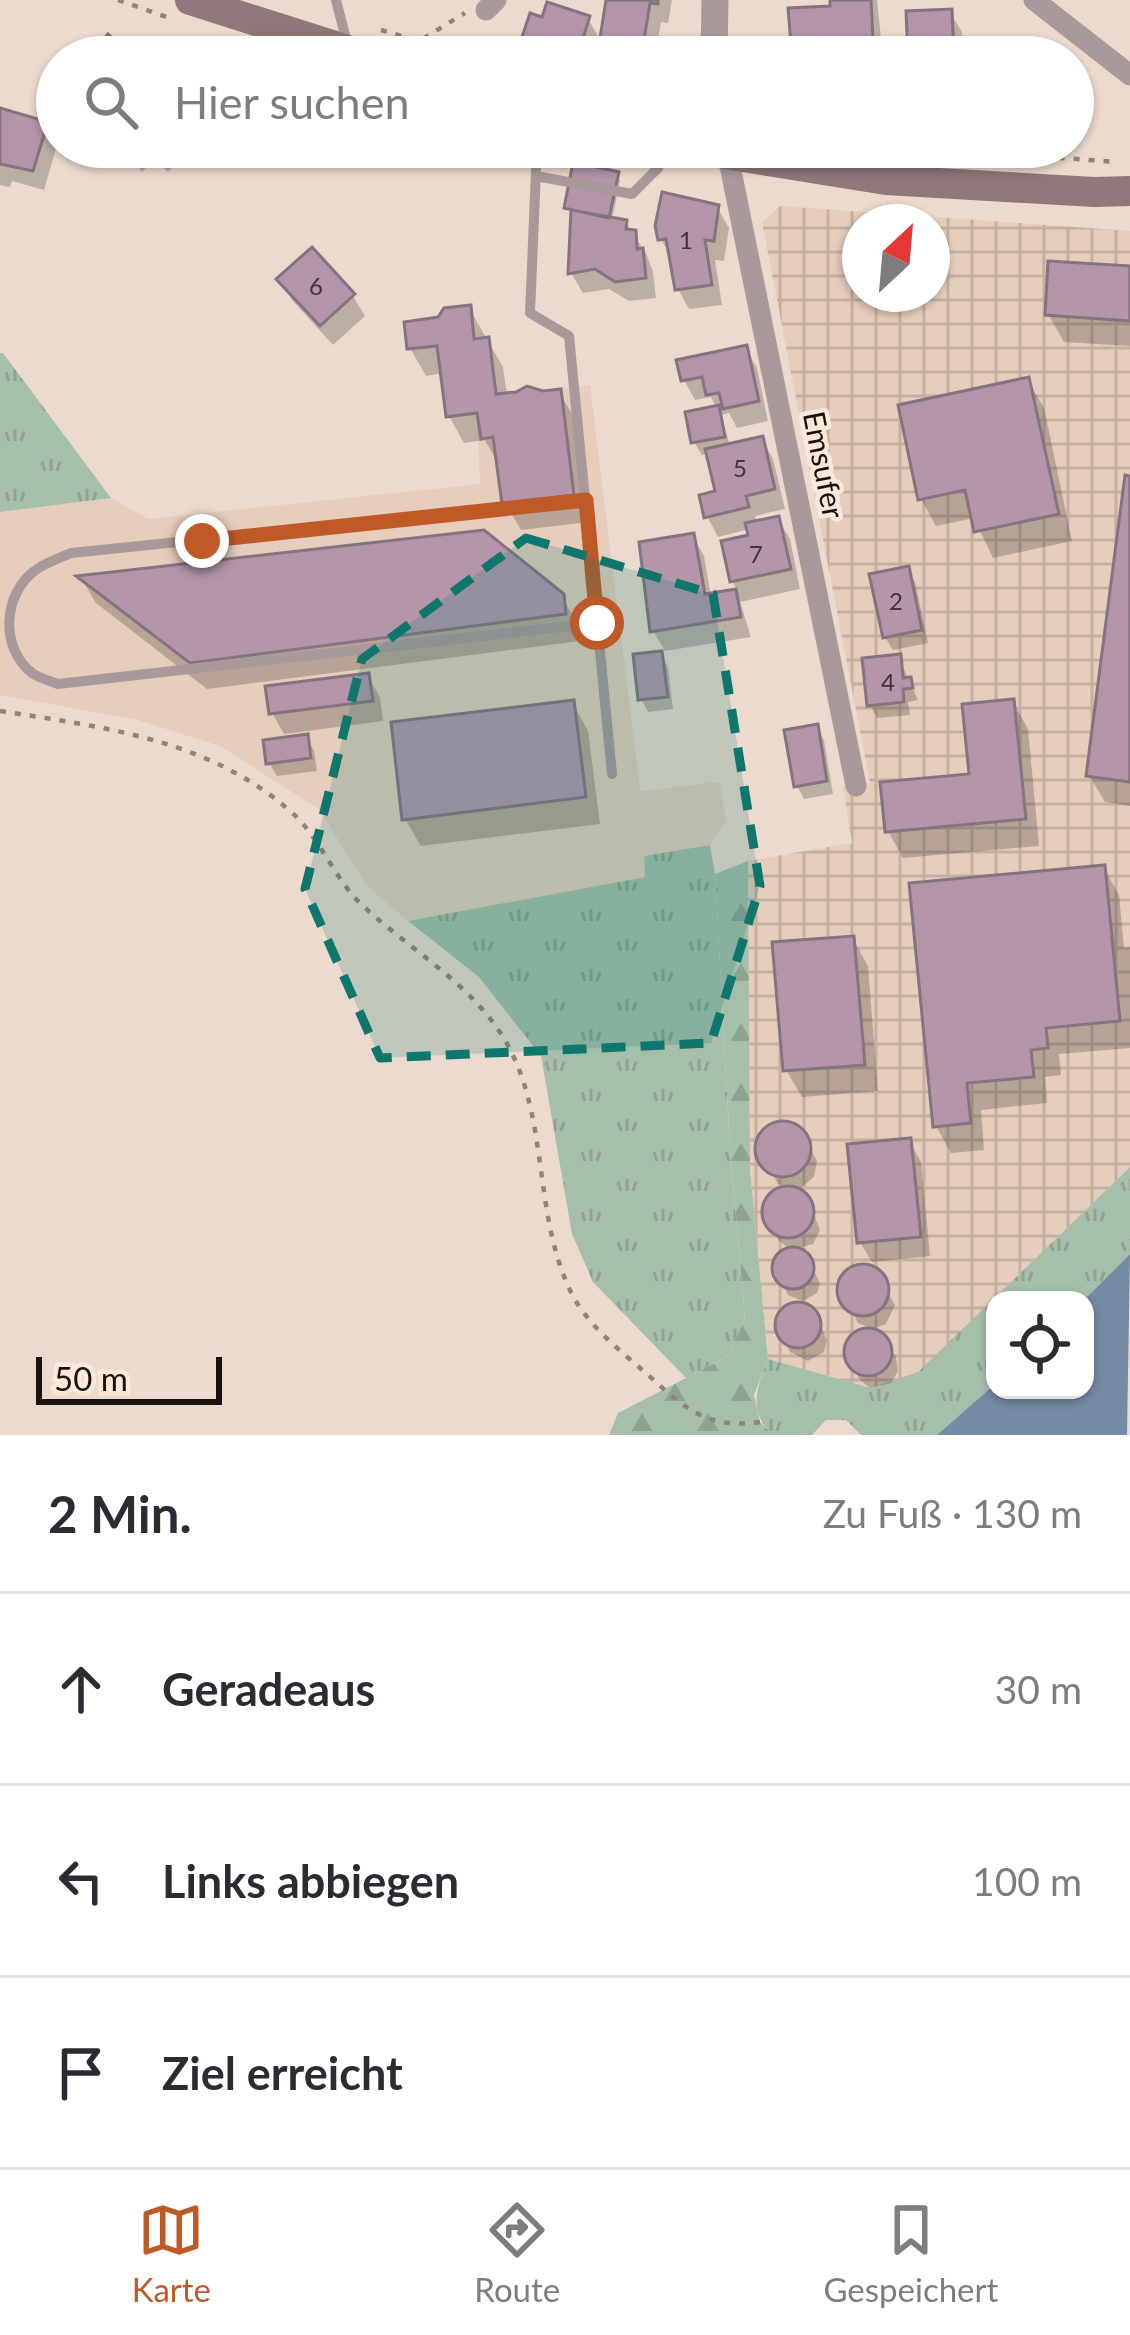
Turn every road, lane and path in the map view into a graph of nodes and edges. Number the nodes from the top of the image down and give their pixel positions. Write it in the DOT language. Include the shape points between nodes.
graph roads {
  1 [pos="336,0"];
  2 [pos="715,0"];
  3 [pos="1034,0"];
  4 [pos="210,3"];
  5 [pos="491,5"];
  6 [pos="307,36"];
  7 [pos="352,36"];
  8 [pos="425,36"];
  9 [pos="714,36"];
  10 [pos="1080,36"];
  11 [pos="1094,47"];
  12 [pos="1130,75"];
  13 [pos="1094,160"];
  14 [pos="1130,162"];
  15 [pos="536,168"];
  16 [pos="658,168"];
  17 [pos="730,168"];
  18 [pos="818,168"];
  19 [pos="536,176"];
  20 [pos="1130,190"];
  21 [pos="586,500"];
  22 [pos="597,623"];
  23 [pos="0,711"];
  24 [pos="612,774"];
  25 [pos="856,786"];
  26 [pos="760,1423"];
  1 -- 7 [label="lane"];
  2 -- 9 [label="street"];
  3 -- 10 [label="street"];
  4 -- 6 [label="main road"];
  5 -- 8 [label="path"];
  11 -- 12 [label="street"];
  13 -- 14 [label="path"];
  15 -- 19 [label="lane"];
  16 -- 19 [label="lane" via="632,194"];
  17 -- 25 [label="street, Emsufer"];
  18 -- 20 [label="main road" via="886,180"];
  19 -- 21 [label="lane" via="530,313 569,336"];
  21 -- 22 [label="lane"];
  21 -- 22 [label="lane" via="71,553 35,570 6,621 11,650 31,672 58,684"];
  22 -- 24 [label="lane"];
  23 -- 26 [label="path" via="132,732 224,764 292,812 358,902 453,979 505,1040 527,1091 550,1231 570,1291 601,1333 689,1412 729,1426"];
}
